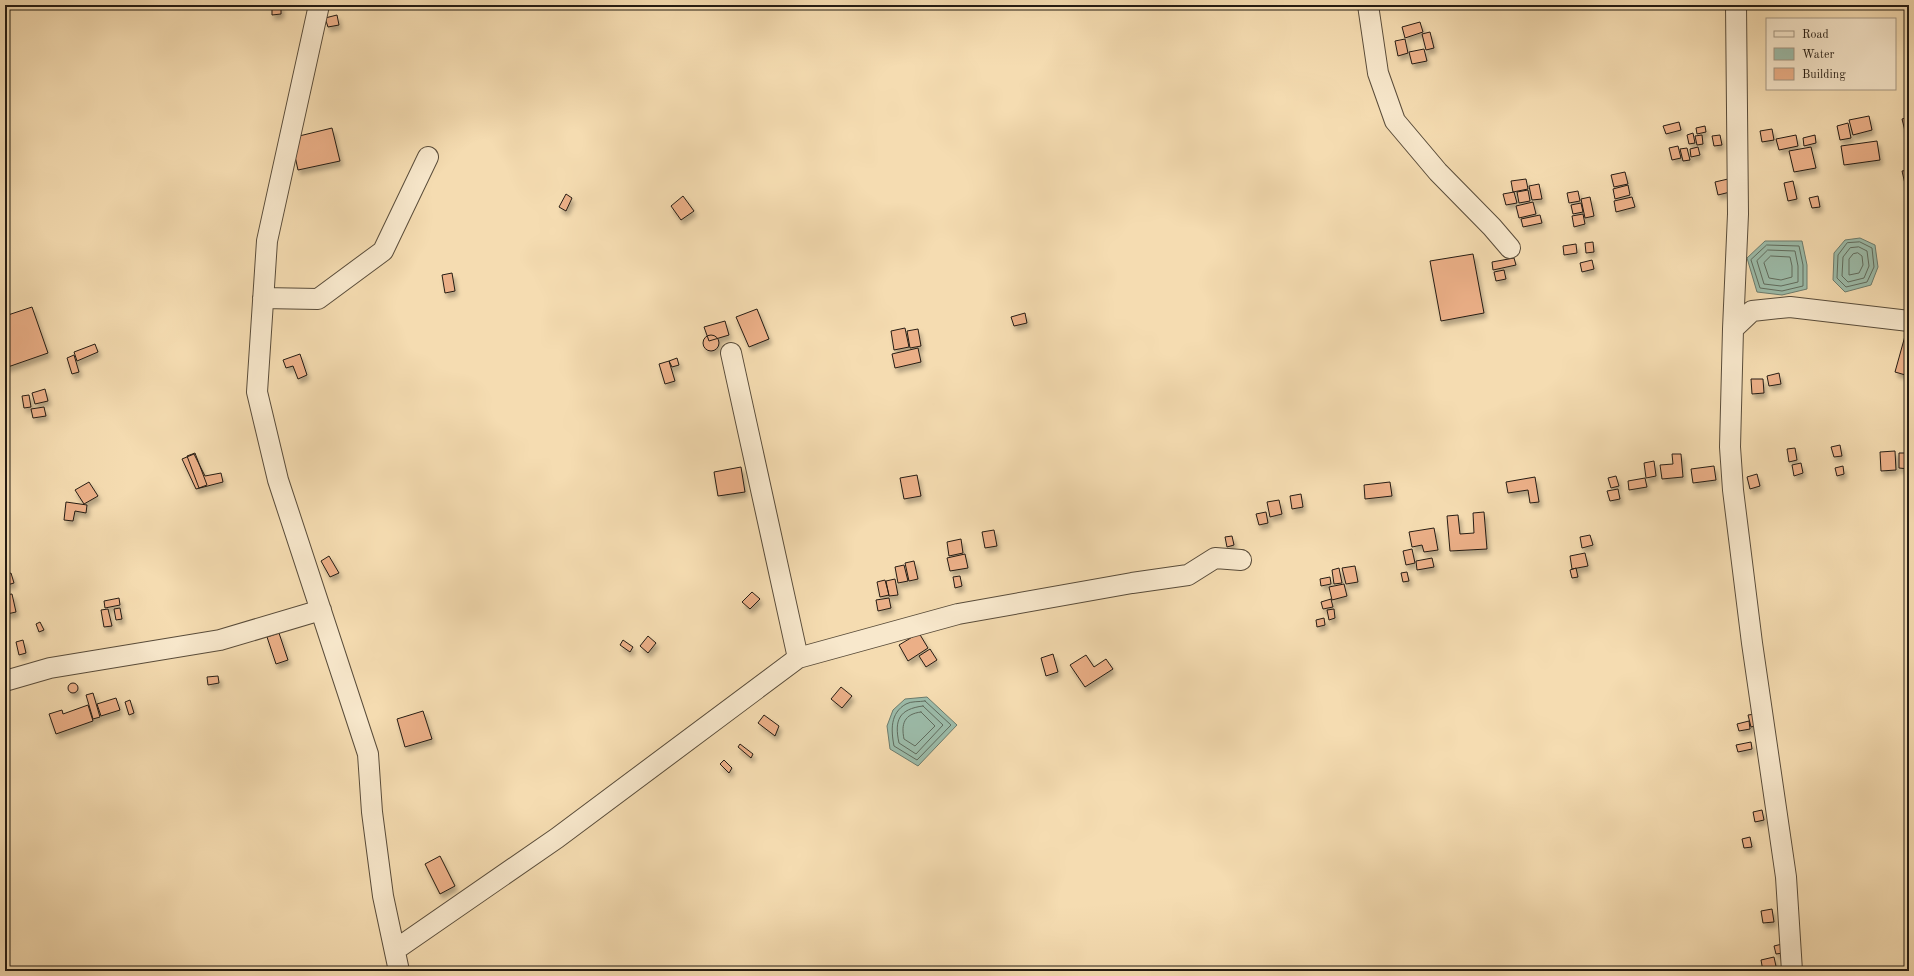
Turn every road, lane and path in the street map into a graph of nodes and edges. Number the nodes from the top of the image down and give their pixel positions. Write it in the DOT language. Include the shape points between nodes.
graph roads {
  1 [pos="319,5"];
  2 [pos="1368,5"];
  3 [pos="1736,5"];
  4 [pos="428,157"];
  5 [pos="1510,248"];
  6 [pos="263,298"];
  7 [pos="1909,321"];
  8 [pos="1733,329"];
  9 [pos="731,353"];
  10 [pos="1241,560"];
  11 [pos="321,610"];
  12 [pos="798,658"];
  13 [pos="5,681"];
  14 [pos="395,950"];
  15 [pos="399,971"];
  16 [pos="1792,971"];
  1 -- 6 [label="street" via="267,241"];
  2 -- 5 [label="street" via="1378,73 1395,121 1438,172"];
  3 -- 8 [label="street" via="1738,214"];
  4 -- 6 [label="street" via="383,251 318,299"];
  6 -- 11 [label="street" via="257,392 278,480"];
  7 -- 8 [label="street" via="1790,307 1752,311"];
  8 -- 16 [label="street" via="1730,447 1733,490 1786,877"];
  9 -- 12 [label="street"];
  10 -- 12 [label="street" via="1215,558 1188,575 958,614"];
  11 -- 13 [label="street" via="220,640 50,668"];
  11 -- 14 [label="street" via="368,754 381,881"];
  12 -- 14 [label="street" via="557,838"];
  14 -- 15 [label="street"];
}
